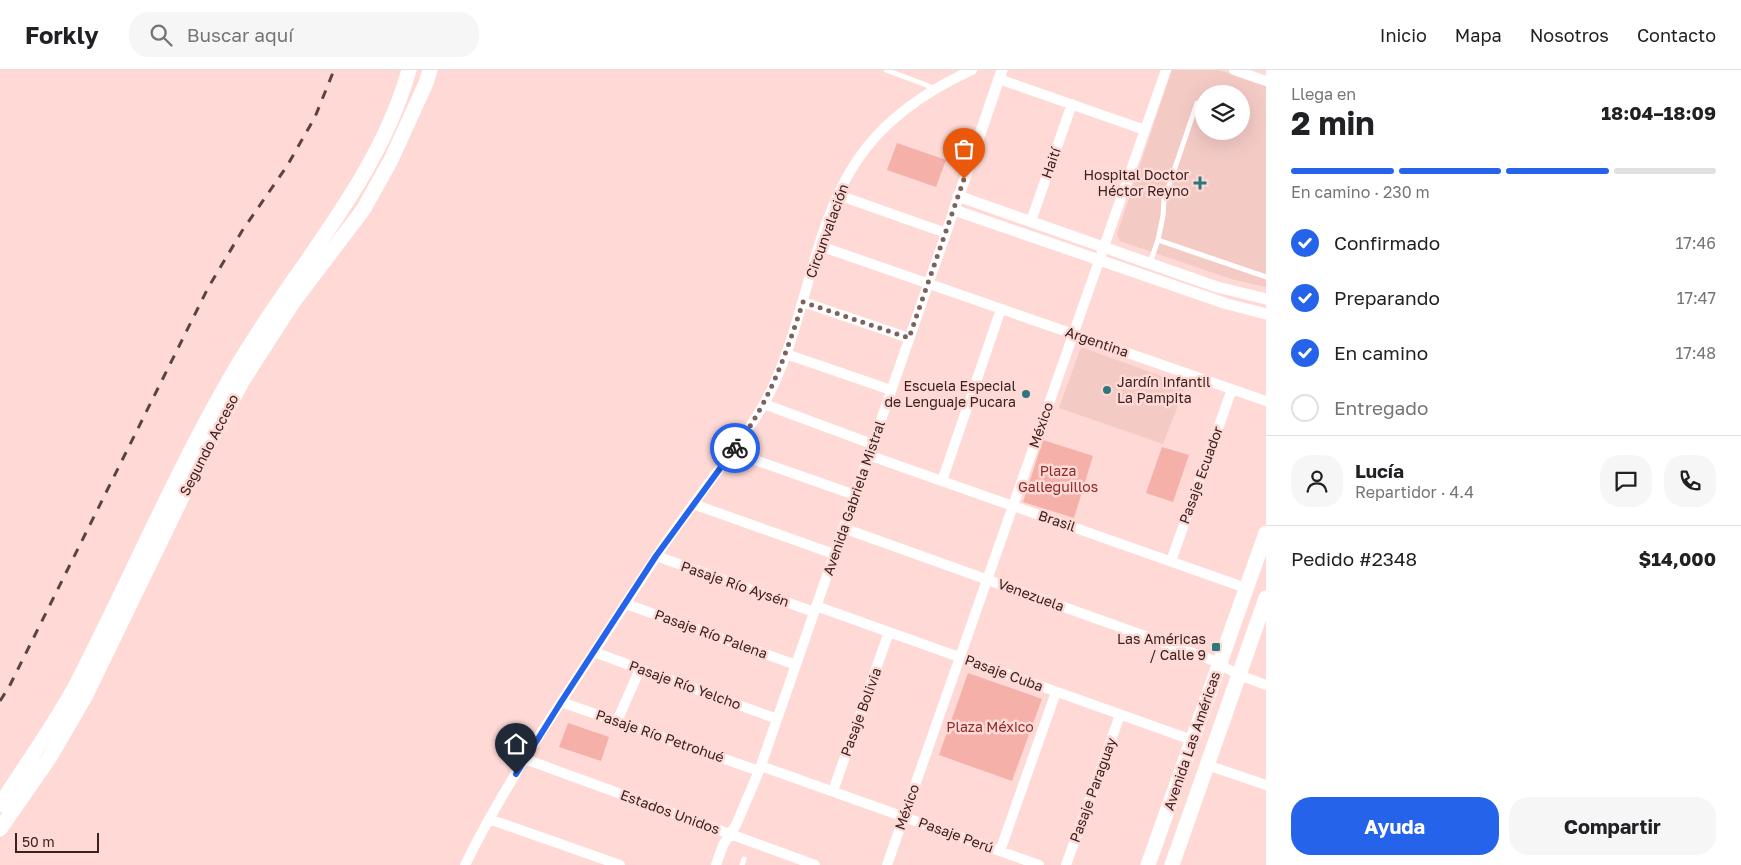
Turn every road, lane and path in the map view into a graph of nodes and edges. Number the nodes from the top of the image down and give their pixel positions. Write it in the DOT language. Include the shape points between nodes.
graph roads {
  1 [pos="409,70"];
  2 [pos="430,70"];
  3 [pos="886,70"];
  4 [pos="972,70"];
  5 [pos="1166,70"];
  6 [pos="1234,70"];
  7 [pos="1001,74"];
  8 [pos="1266,81"];
  9 [pos="935,89"];
  10 [pos="1072,104"];
  11 [pos="1195,109"];
  12 [pos="1145,130"];
  13 [pos="838,195"];
  14 [pos="958,196"];
  15 [pos="954,210"];
  16 [pos="1031,221"];
  17 [pos="946,233"];
  18 [pos="1158,240"];
  19 [pos="820,246"];
  20 [pos="1104,247"];
  21 [pos="1099,260"];
  22 [pos="1150,263"];
  23 [pos="1266,277"];
  24 [pos="928,284"];
  25 [pos="1266,298"];
  26 [pos="803,302"];
  27 [pos="1001,309"];
  28 [pos="1266,312"];
  29 [pos="1073,334"];
  30 [pos="909,338"];
  31 [pos="786,354"];
  32 [pos="1232,389"];
  33 [pos="891,390"];
  34 [pos="1266,401"];
  35 [pos="764,404"];
  36 [pos="872,444"];
  37 [pos="732,452"];
  38 [pos="868,455"];
  39 [pos="942,481"];
  40 [pos="855,495"];
  41 [pos="693,504"];
  42 [pos="1013,506"];
  43 [pos="843,528"];
  44 [pos="1266,533"];
  45 [pos="834,554"];
  46 [pos="656,556"];
  47 [pos="1171,561"];
  48 [pos="987,580"];
  49 [pos="1246,588"];
  50 [pos="1266,598"];
  51 [pos="626,604"];
  52 [pos="815,609"];
  53 [pos="889,632"];
  54 [pos="594,652"];
  55 [pos="960,658"];
  56 [pos="1220,663"];
  57 [pos="796,665"];
  58 [pos="640,669"];
  59 [pos="1239,675"];
  60 [pos="1266,685"];
  61 [pos="1056,692"];
  62 [pos="561,702"];
  63 [pos="1120,715"];
  64 [pos="777,719"];
  65 [pos="617,721"];
  66 [pos="1192,740"];
  67 [pos="525,759"];
  68 [pos="1207,765"];
  69 [pos="760,768"];
  70 [pos="1266,785"];
  71 [pos="833,791"];
  72 [pos="0,805"];
  73 [pos="904,817"];
  74 [pos="489,819"];
  75 [pos="0,829"];
  76 [pos="731,834"];
  77 [pos="1000,851"];
  78 [pos="744,859"];
  79 [pos="464,865"];
  80 [pos="620,865"];
  81 [pos="716,865"];
  82 [pos="742,865"];
  83 [pos="815,865"];
  84 [pos="887,865"];
  85 [pos="1039,865"];
  86 [pos="1066,865"];
  87 [pos="1148,865"];
  88 [pos="1172,865"];
  1 -- 72 [label="main road, Segundo Acceso" via="388,128 363,176 233,373 194,444 73,690"];
  2 -- 75 [label="main road, Segundo Acceso" via="378,184 346,233 294,301 243,380 194,472 86,695 50,757"];
  3 -- 9 [label="lane"];
  4 -- 9 [label="street, Circunvalación"];
  5 -- 12 [label="street, México"];
  6 -- 8 [label="street"];
  7 -- 10 [label="street"];
  7 -- 14 [label="street, Avenida Gabriela Mistral"];
  9 -- 13 [label="street, Circunvalación" via="905,108 879,132 856,162"];
  10 -- 12 [label="street"];
  10 -- 16 [label="street, Haití"];
  11 -- 18 [label="lane" via="1164,200"];
  12 -- 20 [label="street, México"];
  13 -- 17 [label="street"];
  13 -- 19 [label="street, Circunvalación"];
  14 -- 15 [label="street, Avenida Gabriela Mistral"];
  14 -- 16 [label="street"];
  15 -- 17 [label="street, Avenida Gabriela Mistral"];
  15 -- 21 [label="street"];
  16 -- 20 [label="street"];
  17 -- 24 [label="street, Avenida Gabriela Mistral"];
  18 -- 22 [label="lane"];
  18 -- 23 [label="lane"];
  19 -- 24 [label="street, Argentina"];
  19 -- 26 [label="street, Circunvalación"];
  20 -- 21 [label="street, México"];
  20 -- 22 [label="street"];
  21 -- 28 [label="street" via="1227,304"];
  21 -- 29 [label="street, México"];
  22 -- 25 [label="street" via="1232,292"];
  24 -- 27 [label="street, Argentina"];
  24 -- 30 [label="street, Avenida Gabriela Mistral"];
  26 -- 30 [label="street"];
  26 -- 31 [label="street, Circunvalación"];
  27 -- 29 [label="street, Argentina"];
  27 -- 39 [label="street"];
  29 -- 32 [label="street, Argentina"];
  29 -- 42 [label="street, México"];
  30 -- 33 [label="street, Avenida Gabriela Mistral"];
  31 -- 33 [label="street"];
  31 -- 35 [label="street, Circunvalación"];
  32 -- 34 [label="street, Argentina"];
  32 -- 47 [label="street, Pasaje Ecuador"];
  33 -- 36 [label="street, Avenida Gabriela Mistral"];
  35 -- 36 [label="street"];
  35 -- 37 [label="street, Circunvalación"];
  36 -- 38 [label="street, Avenida Gabriela Mistral"];
  37 -- 40 [label="street"];
  37 -- 41 [label="street, Circunvalación"];
  38 -- 39 [label="street, Brasil"];
  38 -- 40 [label="street, Avenida Gabriela Mistral"];
  39 -- 42 [label="street, Brasil"];
  40 -- 43 [label="street, Avenida Gabriela Mistral"];
  41 -- 45 [label="street"];
  41 -- 46 [label="street, Circunvalación"];
  42 -- 47 [label="street, Brasil"];
  42 -- 48 [label="street, México"];
  43 -- 45 [label="street, Avenida Gabriela Mistral"];
  43 -- 48 [label="street, Venezuela"];
  44 -- 49 [label="main road, Avenida Las Américas"];
  45 -- 52 [label="street, Avenida Gabriela Mistral"];
  46 -- 51 [label="street, Circunvalación"];
  46 -- 52 [label="street, Pasaje Río Aysén"];
  47 -- 49 [label="street, Brasil"];
  48 -- 55 [label="street, México"];
  48 -- 56 [label="street, Venezuela"];
  49 -- 56 [label="main road, Avenida Las Américas"];
  50 -- 59 [label="main road, Avenida Las Américas"];
  51 -- 54 [label="street, Circunvalación"];
  51 -- 57 [label="street, Pasaje Río Palena"];
  52 -- 53 [label="street, Pasaje Cuba"];
  52 -- 57 [label="street, Avenida Gabriela Mistral"];
  53 -- 55 [label="street, Pasaje Cuba"];
  53 -- 71 [label="street, Pasaje Bolivia"];
  54 -- 58 [label="street, Pasaje Río Yelcho"];
  54 -- 62 [label="street, Circunvalación"];
  55 -- 61 [label="street, Pasaje Cuba"];
  55 -- 73 [label="street, México"];
  56 -- 59 [label="street, Venezuela"];
  56 -- 66 [label="main road, Avenida Las Américas"];
  57 -- 64 [label="street, Avenida Gabriela Mistral"];
  58 -- 64 [label="street, Pasaje Río Yelcho"];
  58 -- 65 [label="street"];
  59 -- 60 [label="street, Venezuela"];
  59 -- 68 [label="main road, Avenida Las Américas"];
  61 -- 63 [label="street, Pasaje Cuba"];
  61 -- 77 [label="street"];
  62 -- 65 [label="street, Pasaje Río Petrohué"];
  62 -- 67 [label="street, Circunvalación"];
  63 -- 66 [label="street, Pasaje Cuba"];
  63 -- 86 [label="street, Pasaje Paraguay"];
  64 -- 69 [label="street, Avenida Gabriela Mistral"];
  65 -- 69 [label="street, Pasaje Río Petrohué"];
  66 -- 87 [label="main road, Avenida Las Américas"];
  67 -- 74 [label="street, Circunvalación"];
  67 -- 76 [label="street, Estados Unidos"];
  68 -- 70 [label="street"];
  68 -- 88 [label="main road, Avenida Las Américas"];
  69 -- 71 [label="street, Pasaje Perú"];
  69 -- 76 [label="street, Avenida Gabriela Mistral"];
  71 -- 73 [label="street, Pasaje Perú"];
  73 -- 77 [label="street, Pasaje Perú"];
  73 -- 84 [label="street, México"];
  74 -- 79 [label="street, Circunvalación"];
  74 -- 80 [label="street"];
  76 -- 81 [label="street, Avenida Gabriela Mistral"];
  76 -- 83 [label="street, Estados Unidos"];
  77 -- 85 [label="street, Pasaje Perú"];
  78 -- 82 [label="lane"];
}
